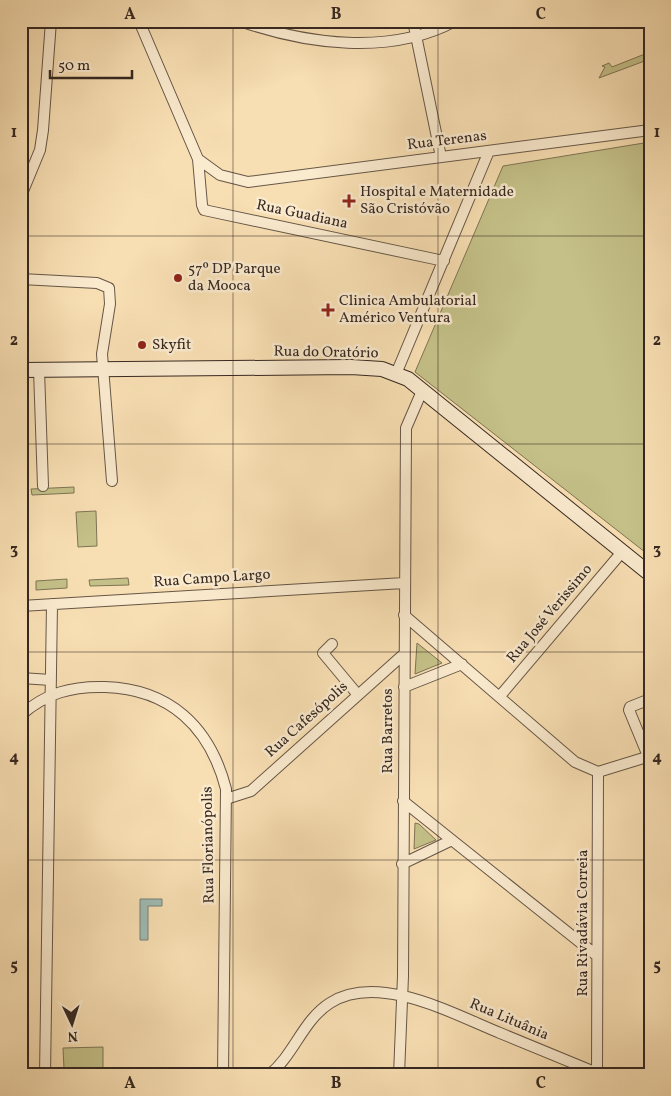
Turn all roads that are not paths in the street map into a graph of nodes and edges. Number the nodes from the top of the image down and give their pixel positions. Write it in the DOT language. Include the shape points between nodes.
graph roads {
  1 [pos="51,21"];
  2 [pos="139,21"];
  3 [pos="240,21"];
  4 [pos="414,21"];
  5 [pos="455,21"];
  6 [pos="417,36"];
  7 [pos="650,130"];
  8 [pos="489,151"];
  9 [pos="441,157"];
  10 [pos="198,159"];
  11 [pos="23,192"];
  12 [pos="444,261"];
  13 [pos="21,279"];
  14 [pos="21,370"];
  15 [pos="39,370"];
  16 [pos="103,370"];
  17 [pos="396,374"];
  18 [pos="422,391"];
  19 [pos="112,481"];
  20 [pos="43,486"];
  21 [pos="622,552"];
  22 [pos="650,574"];
  23 [pos="404,583"];
  24 [pos="52,604"];
  25 [pos="21,606"];
  26 [pos="404,615"];
  27 [pos="332,644"];
  28 [pos="404,654"];
  29 [pos="462,664"];
  30 [pos="21,678"];
  31 [pos="51,680"];
  32 [pos="404,687"];
  33 [pos="51,695"];
  34 [pos="358,695"];
  35 [pos="500,696"];
  36 [pos="650,699"];
  37 [pos="21,715"];
  38 [pos="649,756"];
  39 [pos="598,772"];
  40 [pos="226,799"];
  41 [pos="403,801"];
  42 [pos="452,840"];
  43 [pos="402,864"];
  44 [pos="596,955"];
  45 [pos="403,996"];
  46 [pos="600,1074"];
  47 [pos="45,1075"];
  48 [pos="223,1075"];
  49 [pos="269,1075"];
  50 [pos="399,1075"];
  1 -- 11 [label="street" via="43,130"];
  2 -- 10 [label="street"];
  3 -- 6 [label="street" via="273,33 330,42 380,42"];
  4 -- 6 [label="street"];
  5 -- 6 [label="street" via="433,33"];
  6 -- 9 [label="street"];
  7 -- 8 [label="street, Rua Terenas"];
  8 -- 9 [label="street, Rua Terenas"];
  8 -- 12 [label="street"];
  9 -- 10 [label="street, Rua Terenas" via="248,182 220,175"];
  10 -- 12 [label="street, Rua Guadiana" via="204,210"];
  12 -- 17 [label="street"];
  13 -- 16 [label="street" via="97,283 109,288"];
  14 -- 15 [label="street, Rua do Oratório"];
  15 -- 16 [label="street, Rua do Oratório"];
  15 -- 20 [label="street"];
  16 -- 17 [label="street, Rua do Oratório" via="351,367 382,369"];
  16 -- 19 [label="street"];
  17 -- 18 [label="street, Rua do Oratório"];
  18 -- 21 [label="street, Rua do Oratório"];
  18 -- 23 [label="street, Rua Barretos" via="406,428"];
  21 -- 22 [label="street, Rua do Oratório"];
  21 -- 35 [label="street, Rua José Verissimo"];
  23 -- 24 [label="street, Rua Campo Largo"];
  23 -- 26 [label="street, Rua Barretos"];
  24 -- 25 [label="street, Rua Campo Largo"];
  24 -- 31 [label="street"];
  26 -- 28 [label="street, Rua Barretos"];
  26 -- 29 [label="street"];
  27 -- 34 [label="street" via="323,652"];
  28 -- 32 [label="street, Rua Barretos"];
  28 -- 34 [label="street, Rua Cafesópolis"];
  29 -- 32 [label="street"];
  29 -- 35 [label="street"];
  30 -- 31 [label="street"];
  31 -- 33 [label="street"];
  32 -- 41 [label="street, Rua Barretos"];
  33 -- 37 [label="street, Rua Florianópolis"];
  33 -- 40 [label="street, Rua Florianópolis" via="84,686 134,690 156,696 196,726 220,766"];
  33 -- 47 [label="street"];
  34 -- 40 [label="street, Rua Cafesópolis" via="250,791"];
  35 -- 39 [label="street" via="575,762"];
  36 -- 38 [label="street" via="629,710"];
  38 -- 39 [label="street"];
  39 -- 44 [label="street, Rua Rivadávia Correia"];
  40 -- 48 [label="street, Rua Florianópolis"];
  41 -- 42 [label="street"];
  41 -- 43 [label="street, Rua Barretos"];
  42 -- 43 [label="street"];
  42 -- 44 [label="street"];
  43 -- 45 [label="street, Rua Barretos"];
  44 -- 46 [label="street, Rua Rivadávia Correia"];
  45 -- 46 [label="street, Rua Lituânia" via="428,1003"];
  45 -- 49 [label="street, Rua Lituânia" via="352,993 330,1003 316,1015 287,1059"];
  45 -- 50 [label="street, Rua Barretos"];
}
